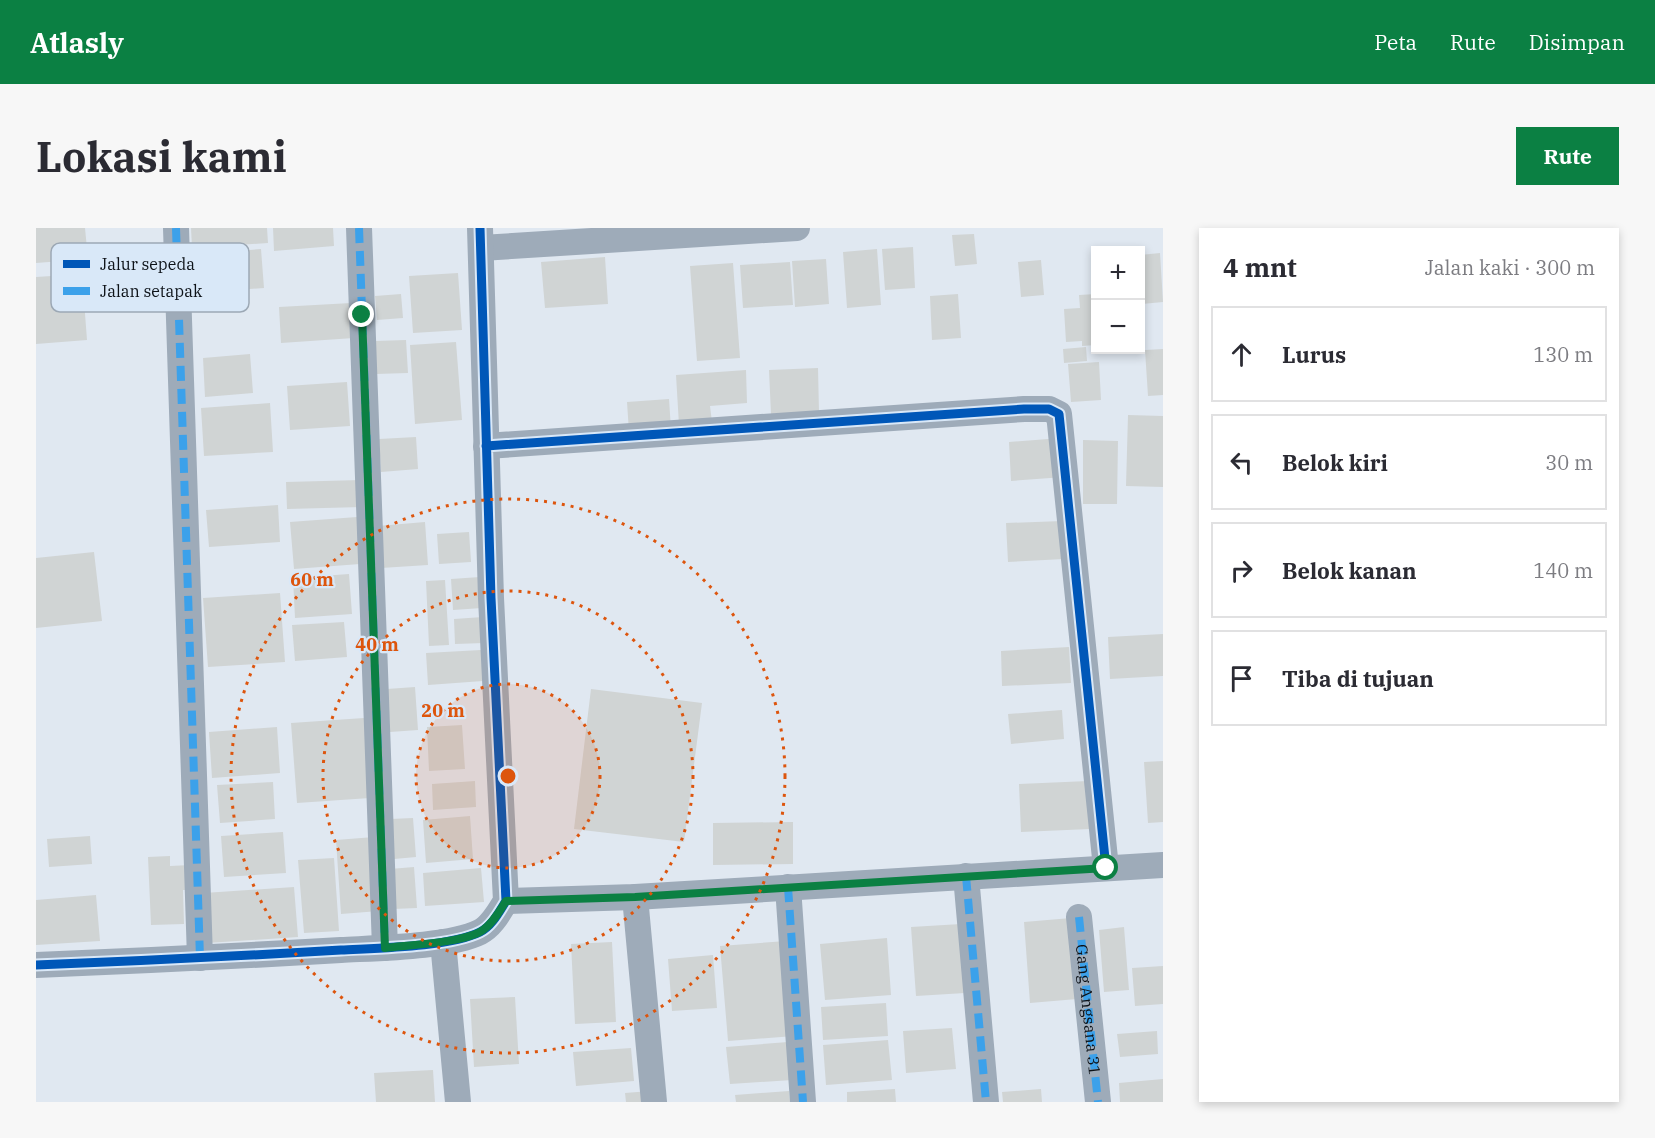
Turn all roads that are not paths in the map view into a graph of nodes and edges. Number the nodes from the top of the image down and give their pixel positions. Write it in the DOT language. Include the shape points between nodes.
graph roads {
  1 [pos="176,228"];
  2 [pos="359,228"];
  3 [pos="797,228"];
  4 [pos="480,238"];
  5 [pos="176,243"];
  6 [pos="179,312"];
  7 [pos="486,446"];
  8 [pos="1163,865"];
  9 [pos="1106,868"];
  10 [pos="966,876"];
  11 [pos="788,887"];
  12 [pos="635,897"];
  13 [pos="506,901"];
  14 [pos="1079,917"];
  15 [pos="443,942"];
  16 [pos="385,948"];
  17 [pos="200,958"];
  18 [pos="36,965"];
  19 [pos="458,1102"];
  20 [pos="654,1102"];
  21 [pos="803,1102"];
  22 [pos="986,1102"];
  23 [pos="1098,1102"];
  1 -- 5 [label="street"];
  2 -- 16 [label="street"];
  3 -- 4 [label="street"];
  4 -- 7 [label="street"];
  6 -- 17 [label="street"];
  7 -- 9 [label="street" via="1024,409 1049,409 1059,414"];
  7 -- 13 [label="street"];
  8 -- 9 [label="street"];
  9 -- 10 [label="street"];
  10 -- 11 [label="street"];
  10 -- 22 [label="street"];
  11 -- 12 [label="street"];
  11 -- 21 [label="street"];
  12 -- 13 [label="street"];
  12 -- 20 [label="street"];
  13 -- 15 [label="street" via="481,932"];
  14 -- 23 [label="street, Gang Angsana 31"];
  15 -- 16 [label="street"];
  15 -- 19 [label="street"];
  16 -- 17 [label="street"];
  17 -- 18 [label="street"];
}
